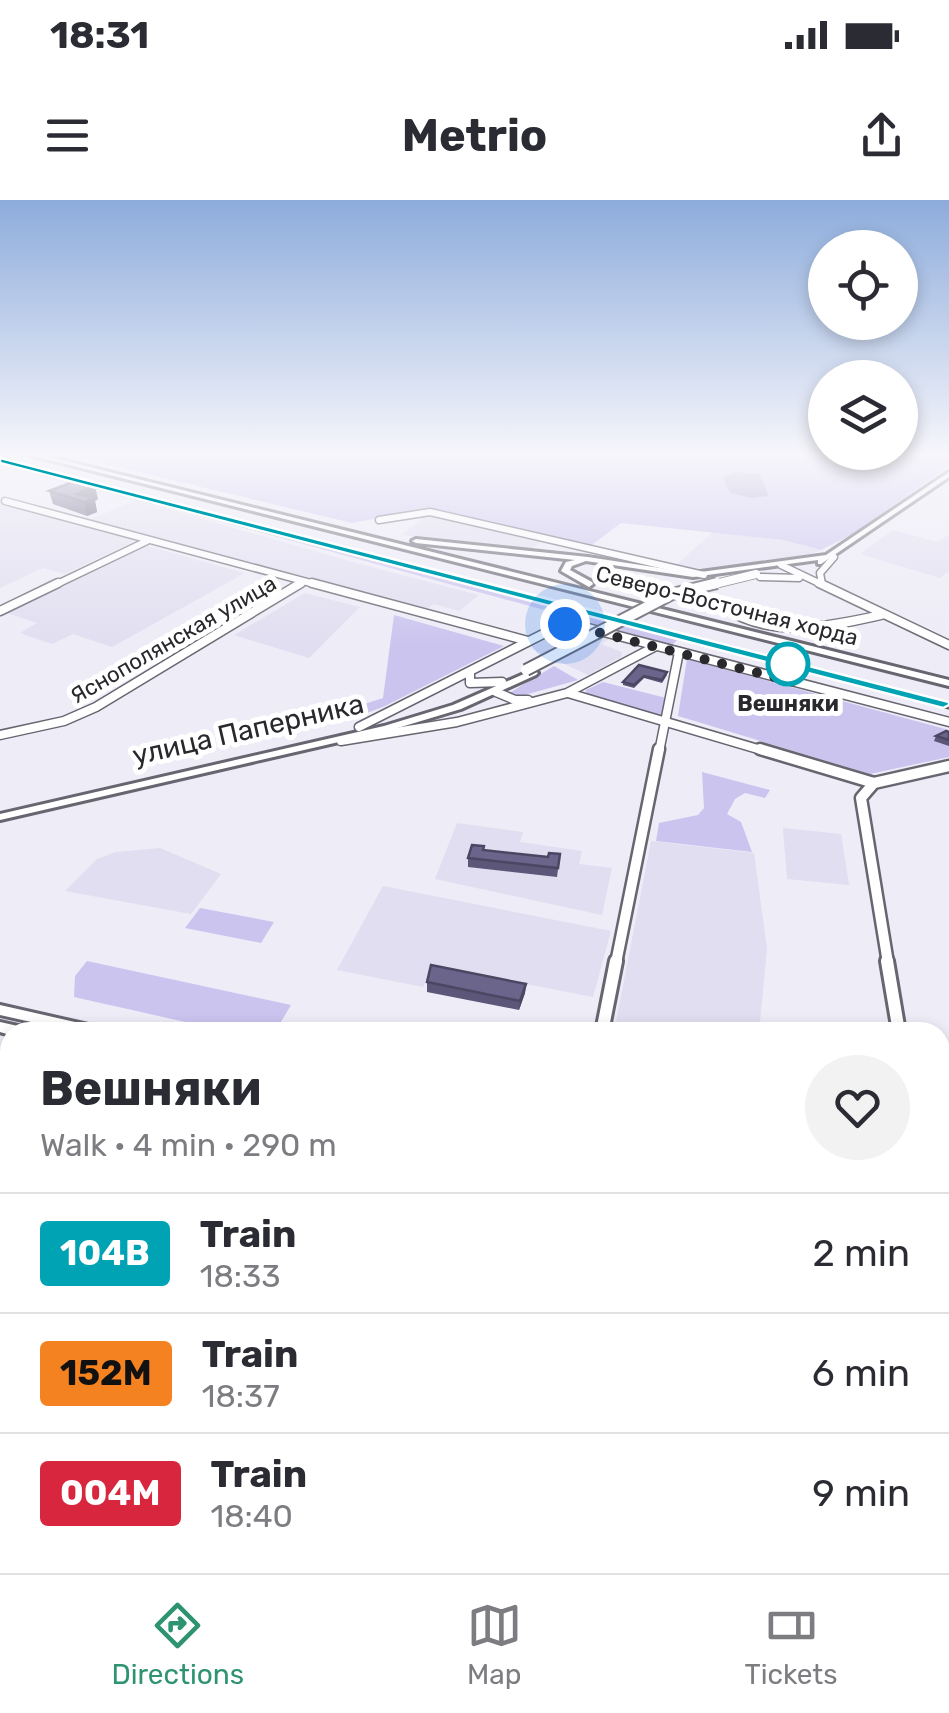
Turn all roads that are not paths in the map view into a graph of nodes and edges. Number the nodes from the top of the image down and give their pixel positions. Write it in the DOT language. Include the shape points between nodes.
graph roads {
  1 [pos="65,518"];
  2 [pos="290,518"];
  3 [pos="313,518"];
  4 [pos="391,518"];
  5 [pos="457,518"];
  6 [pos="886,518"];
  7 [pos="378,520"];
  8 [pos="399,539"];
  9 [pos="148,541"];
  10 [pos="829,557"];
  11 [pos="601,561"];
  12 [pos="787,568"];
  13 [pos="705,575"];
  14 [pos="758,576"];
  15 [pos="812,580"];
  16 [pos="303,582"];
  17 [pos="591,585"];
  18 [pos="826,588"];
  19 [pos="723,607"];
  20 [pos="0,612"];
  21 [pos="882,615"];
  22 [pos="529,642"];
  23 [pos="949,645"];
  24 [pos="656,646"];
  25 [pos="679,652"];
  26 [pos="470,673"];
  27 [pos="949,679"];
  28 [pos="499,687"];
  29 [pos="568,692"];
  30 [pos="544,700"];
  31 [pos="665,722"];
  32 [pos="949,722"];
  33 [pos="359,727"];
  34 [pos="0,735"];
  35 [pos="315,745"];
  36 [pos="949,766"];
  37 [pos="874,783"];
  38 [pos="0,813"];
  39 [pos="0,1010"];
  40 [pos="53,1022"];
  41 [pos="604,1022"];
  42 [pos="897,1022"];
  1 -- 9 [label="street"];
  2 -- 27 [label="main road, Северо-Восточная хорда"];
  3 -- 8 [label="main road, Северо-Восточная хорда"];
  4 -- 7 [label="street"];
  5 -- 13 [label="street"];
  6 -- 10 [label="main road"];
  8 -- 11 [label="main road"];
  8 -- 17 [label="main road, Северо-Восточная хорда"];
  9 -- 16 [label="street"];
  9 -- 20 [label="street"];
  10 -- 12 [label="main road"];
  10 -- 18 [label="street" via="818,577"];
  11 -- 13 [label="main road"];
  11 -- 17 [label="main road" via="565,568"];
  12 -- 13 [label="main road"];
  12 -- 14 [label="main road, улица Паперника"];
  12 -- 15 [label="street"];
  14 -- 15 [label="street"];
  14 -- 28 [label="main road, улица Паперника, bridge" via="679,596"];
  15 -- 18 [label="street"];
  16 -- 22 [label="street"];
  16 -- 34 [label="street, Яснополянская улица" via="96,707"];
  17 -- 27 [label="main road, Северо-Восточная хорда"];
  18 -- 21 [label="street"];
  19 -- 21 [label="street" via="794,630"];
  21 -- 23 [label="street"];
  22 -- 24 [label="street" via="573,624"];
  22 -- 26 [label="street"];
  24 -- 25 [label="street"];
  24 -- 29 [label="street"];
  25 -- 31 [label="street"];
  25 -- 32 [label="street"];
  26 -- 28 [label="street, улица Паперника" via="470,682"];
  26 -- 33 [label="street"];
  28 -- 30 [label="street, улица Паперника" via="514,700"];
  28 -- 33 [label="main road, улица Паперника"];
  28 -- 35 [label="main road, улица Паперника" via="387,728"];
  29 -- 30 [label="street"];
  29 -- 31 [label="street"];
  30 -- 35 [label="street"];
  31 -- 37 [label="street"];
  31 -- 41 [label="street"];
  33 -- 38 [label="main road, улица Паперника"];
  35 -- 38 [label="main road, улица Паперника"];
  36 -- 37 [label="street"];
  37 -- 42 [label="street" via="861,798"];
  39 -- 40 [label="main road"];
}
